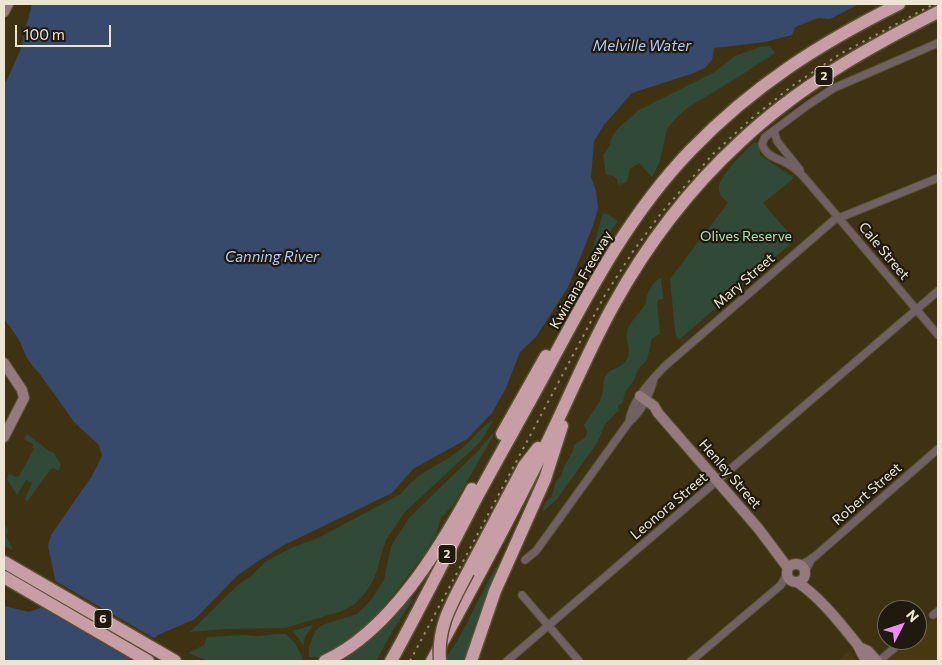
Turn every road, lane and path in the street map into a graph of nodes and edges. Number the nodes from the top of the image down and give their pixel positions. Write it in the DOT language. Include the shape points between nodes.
graph roads {
  1 [pos="899,4"];
  2 [pos="938,12"];
  3 [pos="938,43"];
  4 [pos="774,131"];
  5 [pos="938,178"];
  6 [pos="809,183"];
  7 [pos="840,218"];
  8 [pos="596,281"];
  9 [pos="938,292"];
  10 [pos="917,310"];
  11 [pos="938,335"];
  12 [pos="4,363"];
  13 [pos="579,376"];
  14 [pos="14,380"];
  15 [pos="641,400"];
  16 [pos="4,425"];
  17 [pos="554,428"];
  18 [pos="4,437"];
  19 [pos="938,449"];
  20 [pos="502,450"];
  21 [pos="718,481"];
  22 [pos="525,560"];
  23 [pos="4,562"];
  24 [pos="796,573"];
  25 [pos="4,577"];
  26 [pos="40,590"];
  27 [pos="522,595"];
  28 [pos="548,625"];
  29 [pos="859,647"];
  30 [pos="892,650"];
  31 [pos="162,653"];
  32 [pos="148,661"];
  33 [pos="176,661"];
  34 [pos="187,661"];
  35 [pos="324,661"];
  36 [pos="391,661"];
  37 [pos="398,661"];
  38 [pos="432,661"];
  39 [pos="440,661"];
  40 [pos="470,661"];
  41 [pos="507,661"];
  42 [pos="579,661"];
  43 [pos="691,661"];
  44 [pos="867,661"];
  45 [pos="878,661"];
  1 -- 8 [label="highway, Kwinana Freeway / 2" via="807,54 725,118 691,150 652,195"];
  2 -- 13 [label="highway, 2" via="820,78 763,120 722,158 689,195 644,255 612,307"];
  3 -- 4 [label="street" via="834,88"];
  4 -- 6 [label="street, Cale Street" via="777,141"];
  4 -- 6 [label="street, Cale Street" via="762,144 764,150 789,164"];
  5 -- 7 [label="street, Mary Street"];
  6 -- 7 [label="street, Cale Street"];
  7 -- 10 [label="street, Cale Street"];
  7 -- 15 [label="street, Mary Street" via="676,355 648,383"];
  8 -- 20 [label="highway, Kwinana Freeway / 2"];
  8 -- 35 [label="highway" via="537,370 464,503 421,572 364,636"];
  9 -- 10 [label="street, Leonora Street"];
  10 -- 11 [label="street, Cale Street"];
  10 -- 21 [label="street, Leonora Street"];
  12 -- 14 [label="street"];
  13 -- 17 [label="highway, 2"];
  13 -- 40 [label="highway" via="545,479 495,591"];
  14 -- 16 [label="street" via="18,398"];
  14 -- 18 [label="street" via="24,398"];
  15 -- 21 [label="street, Henley Street" via="657,409"];
  15 -- 22 [label="street, Mary Street" via="634,418 536,551"];
  17 -- 38 [label="highway, 2" via="485,566"];
  17 -- 39 [label="highway, bridge" via="524,466 468,572 443,624"];
  19 -- 24 [label="street, Robert Street"];
  20 -- 36 [label="highway, Kwinana Freeway / 2"];
  20 -- 37 [label="highway" via="465,536"];
  21 -- 24 [label="street, Henley Street"];
  21 -- 28 [label="street, Leonora Street"];
  23 -- 26 [label="highway, 6"];
  24 -- 29 [label="street, Henley Street"];
  24 -- 43 [label="street, Robert Street"];
  25 -- 26 [label="highway, 6"];
  26 -- 31 [label="highway, 6"];
  26 -- 32 [label="highway, 6"];
  27 -- 28 [label="street"];
  28 -- 41 [label="street, Leonora Street"];
  28 -- 42 [label="street"];
  29 -- 44 [label="street, Henley Street"];
  29 -- 45 [label="street, Henley Street"];
  30 -- 45 [label="street"];
  31 -- 33 [label="highway, 6"];
  31 -- 34 [label="highway"];
}
